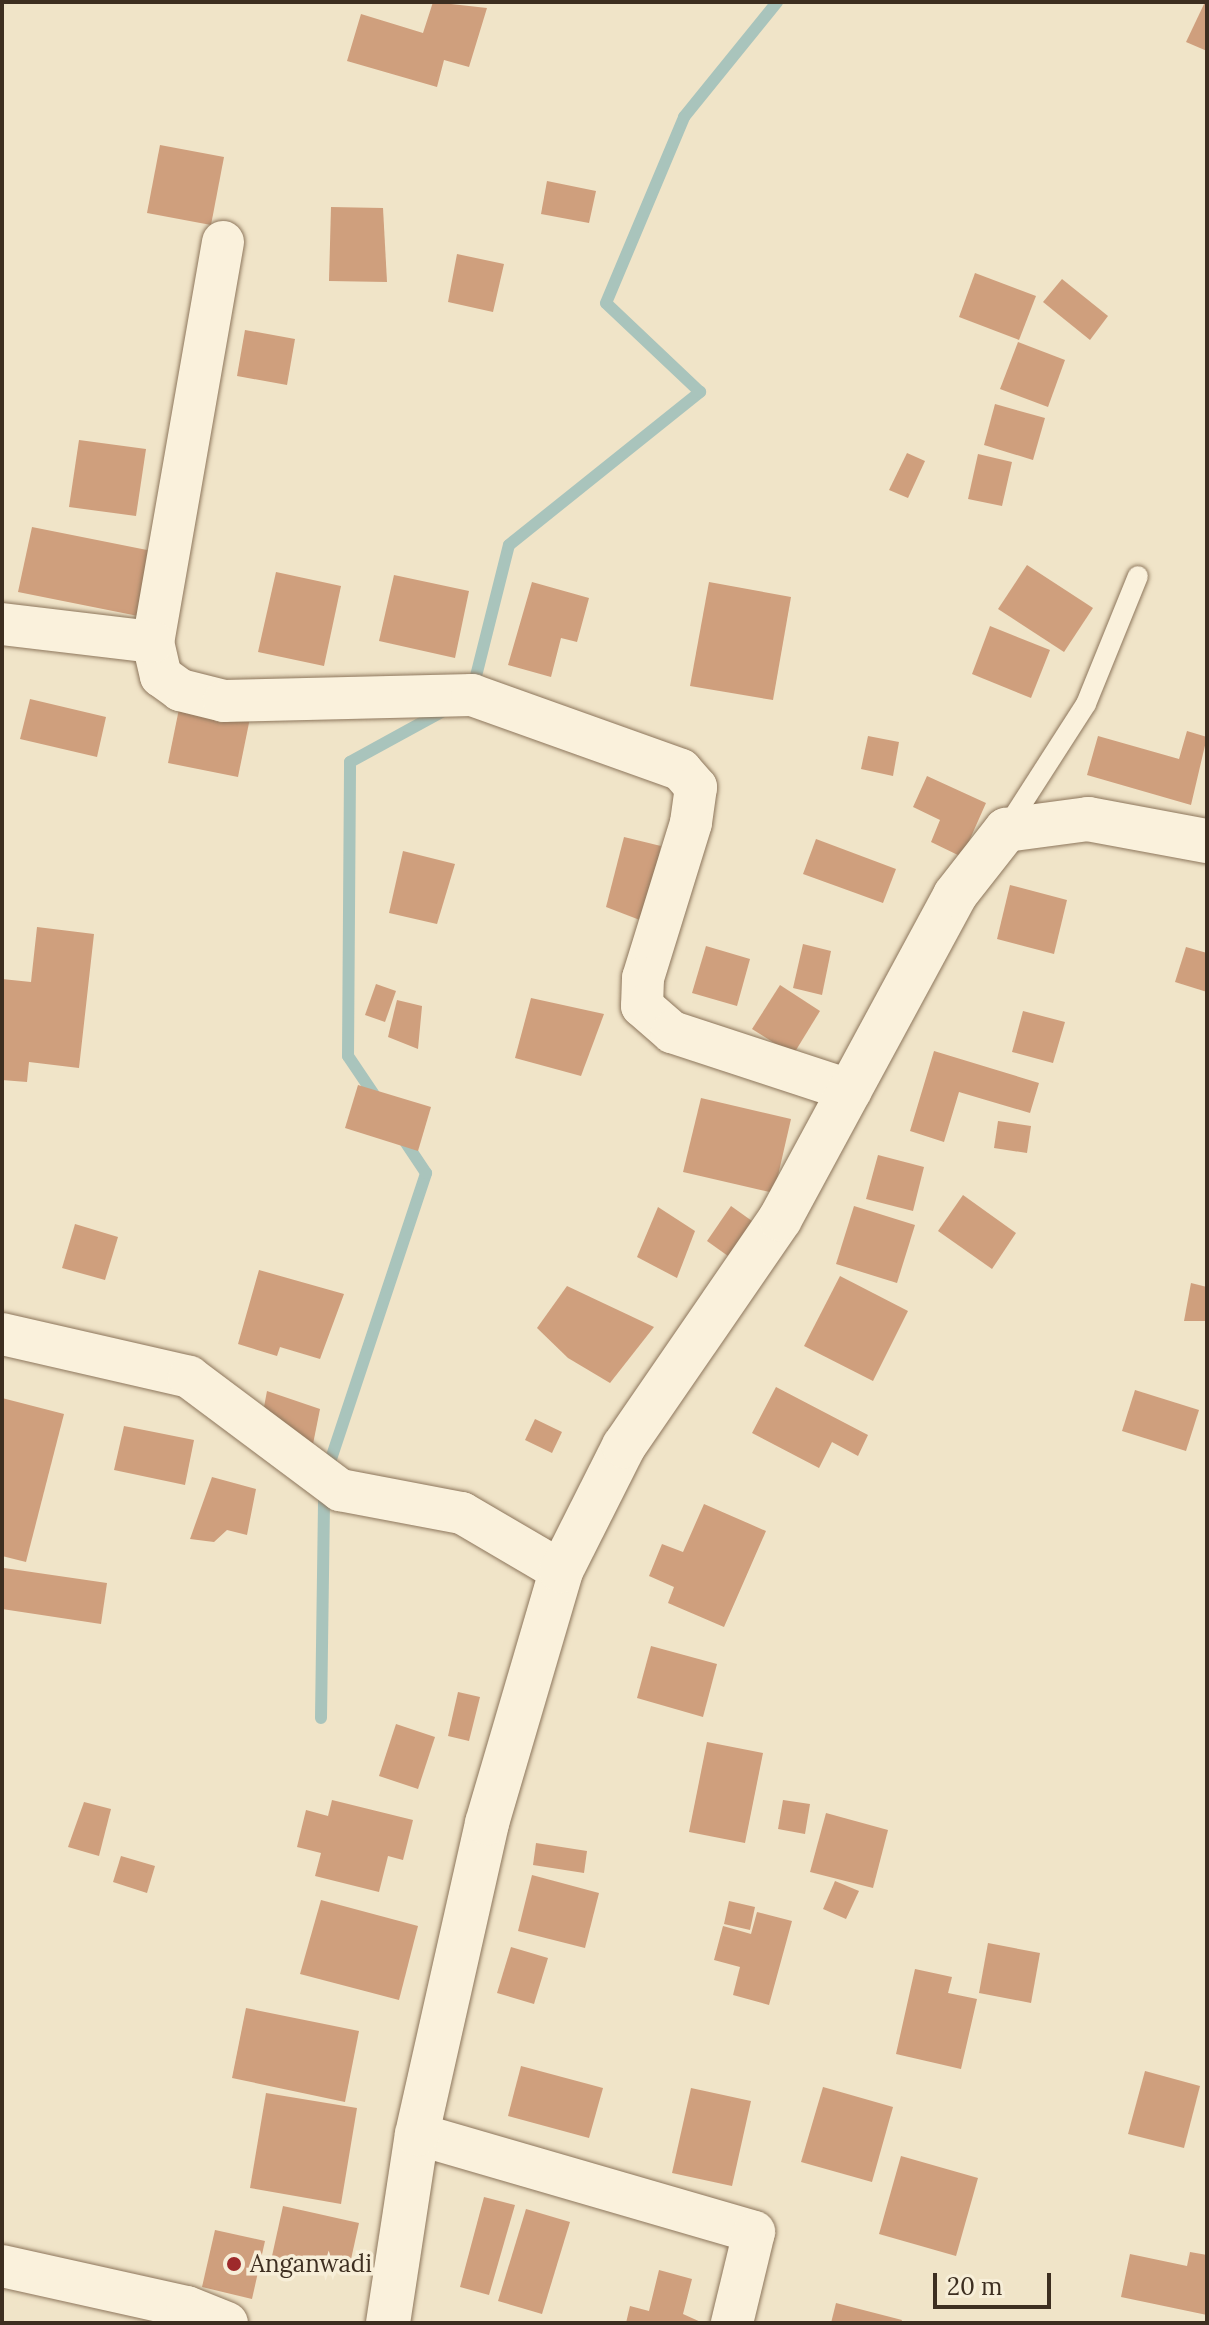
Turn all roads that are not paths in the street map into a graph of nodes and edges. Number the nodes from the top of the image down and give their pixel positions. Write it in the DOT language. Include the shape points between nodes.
graph roads {
  1 [pos="223,242"];
  2 [pos="1138,576"];
  3 [pos="2,624"];
  4 [pos="153,642"];
  5 [pos="1006,830"];
  6 [pos="1205,835"];
  7 [pos="851,1091"];
  8 [pos="2,1334"];
  9 [pos="561,1571"];
  10 [pos="417,2134"];
  11 [pos="2,2266"];
  12 [pos="227,2323"];
  13 [pos="388,2323"];
  14 [pos="732,2323"];
  1 -- 4 [label="street"];
  2 -- 5 [label="lane" via="1086,704"];
  3 -- 4 [label="street"];
  4 -- 7 [label="street" via="161,676 180,690 224,701 472,695 681,770 696,787 691,823 643,978 642,1006 672,1032"];
  5 -- 6 [label="main road" via="1088,819"];
  5 -- 7 [label="main road" via="955,895"];
  7 -- 9 [label="main road" via="780,1219 624,1446"];
  8 -- 9 [label="street" via="189,1377 340,1490 462,1513"];
  9 -- 10 [label="main road" via="487,1823"];
  10 -- 13 [label="main road"];
  10 -- 14 [label="street" via="754,2232"];
  11 -- 12 [label="street" via="187,2307"];
}
